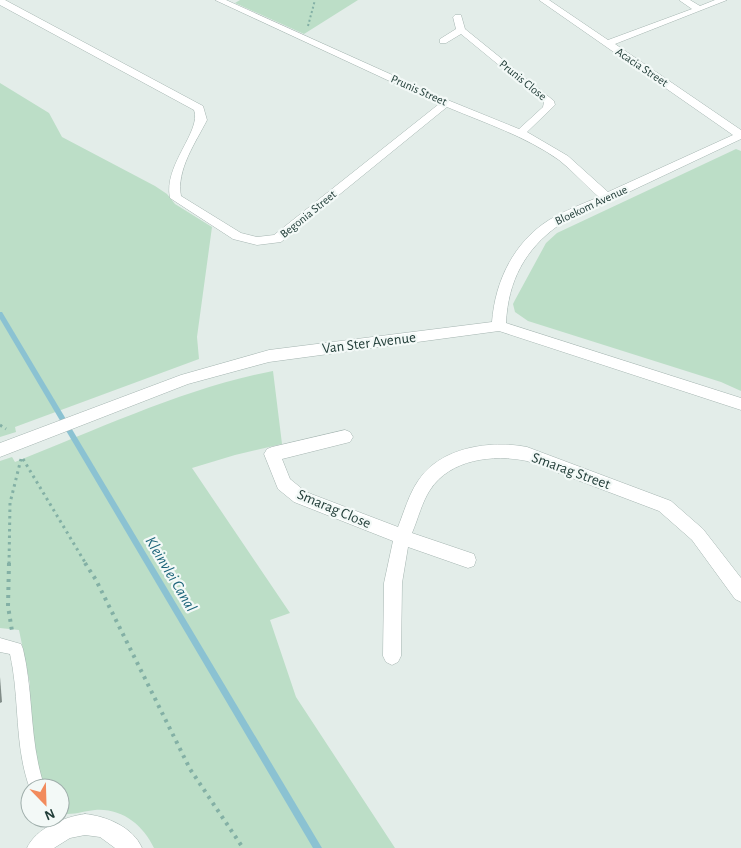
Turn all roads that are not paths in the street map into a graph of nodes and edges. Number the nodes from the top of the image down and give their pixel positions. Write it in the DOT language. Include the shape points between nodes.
graph roads {
  1 [pos="220,0"];
  2 [pos="543,0"];
  3 [pos="683,0"];
  4 [pos="723,0"];
  5 [pos="0,1"];
  6 [pos="699,9"];
  7 [pos="458,17"];
  8 [pos="461,30"];
  9 [pos="443,41"];
  10 [pos="607,44"];
  11 [pos="446,103"];
  12 [pos="520,133"];
  13 [pos="741,135"];
  14 [pos="607,198"];
  15 [pos="499,326"];
  16 [pos="741,404"];
  17 [pos="345,437"];
  18 [pos="0,450"];
  19 [pos="402,537"];
  20 [pos="468,560"];
  21 [pos="741,593"];
  22 [pos="0,645"];
  23 [pos="392,656"];
  24 [pos="33,778"];
  25 [pos="70,823"];
  26 [pos="54,828"];
  27 [pos="38,848"];
  28 [pos="131,848"];
  1 -- 11 [label="street, Prunis Street"];
  2 -- 10 [label="street, Acacia Street"];
  3 -- 6 [label="street"];
  4 -- 6 [label="street"];
  5 -- 11 [label="street, Begonia Street" via="199,108 202,120 175,175 173,193 237,236 249,240 277,239"];
  6 -- 10 [label="street"];
  7 -- 8 [label="street"];
  8 -- 9 [label="street"];
  8 -- 12 [label="street, Prunis Close" via="549,101 547,109"];
  10 -- 13 [label="street, Acacia Street"];
  11 -- 12 [label="street, Prunis Street"];
  12 -- 14 [label="street, Prunis Street" via="564,159"];
  13 -- 14 [label="street, Bloekom Avenue"];
  14 -- 15 [label="street, Bloekom Avenue" via="555,222 524,248 503,293"];
  15 -- 16 [label="street, Van Ster Avenue"];
  15 -- 18 [label="street, Van Ster Avenue" via="269,356 186,379"];
  17 -- 19 [label="street, Smarag Close" via="272,454 280,477 300,497"];
  19 -- 20 [label="street"];
  19 -- 21 [label="street, Smarag Street" via="423,486 438,469 464,457 511,451 527,454 664,506 682,518 706,544"];
  19 -- 23 [label="street, Smarag Street" via="393,583"];
  22 -- 24 [label="lane" via="16,649 21,668 29,770"];
  25 -- 28 [label="street" via="98,825 118,835"];
  26 -- 27 [label="street"];
}
